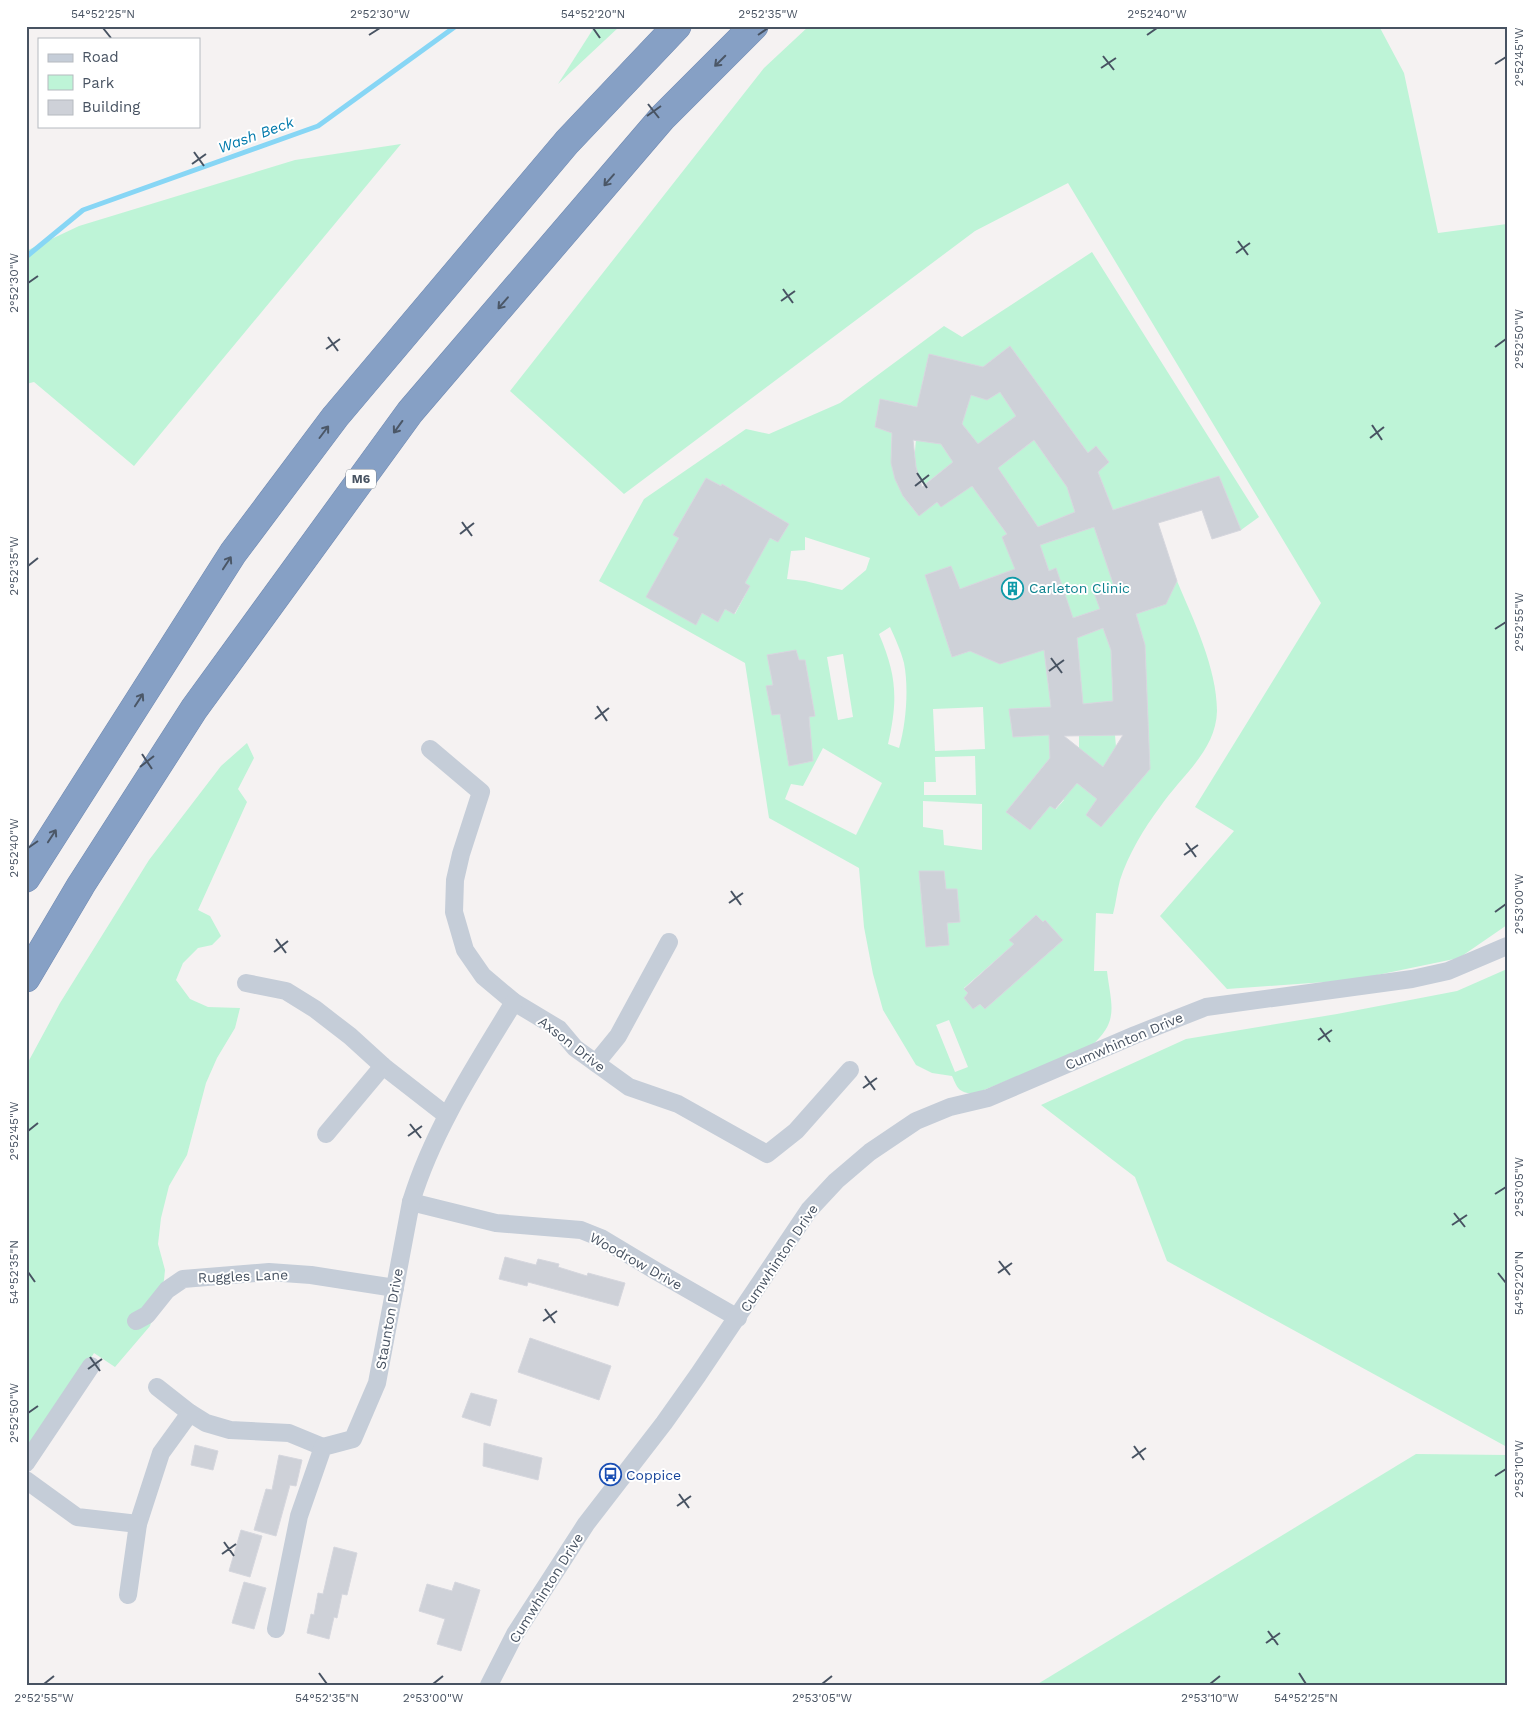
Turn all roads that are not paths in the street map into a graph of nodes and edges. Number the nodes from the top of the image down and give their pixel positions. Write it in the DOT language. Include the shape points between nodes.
graph roads {
  1 [pos="677,26"];
  2 [pos="754,26"];
  3 [pos="430,749"];
  4 [pos="26,878"];
  5 [pos="669,942"];
  6 [pos="1507,946"];
  7 [pos="26,978"];
  8 [pos="246,983"];
  9 [pos="514,1002"];
  10 [pos="596,1063"];
  11 [pos="383,1066"];
  12 [pos="850,1070"];
  13 [pos="446,1115"];
  14 [pos="326,1134"];
  15 [pos="410,1202"];
  16 [pos="395,1288"];
  17 [pos="738,1318"];
  18 [pos="136,1321"];
  19 [pos="91,1366"];
  20 [pos="157,1388"];
  21 [pos="190,1413"];
  22 [pos="323,1447"];
  23 [pos="26,1464"];
  24 [pos="26,1480"];
  25 [pos="138,1524"];
  26 [pos="128,1595"];
  27 [pos="276,1629"];
  28 [pos="489,1685"];
  4 -- 1 [label="highway, one-way" via="233,553 335,417 567,142"];
  2 -- 7 [label="highway, M6, one-way" via="662,118 410,412 194,709 81,885"];
  3 -- 9 [label="street, Axson Drive" via="481,792 457,871 454,912 465,950 483,976"];
  5 -- 10 [label="street" via="618,1036"];
  6 -- 17 [label="street, Cumwhinton Drive" via="1448,971 1412,979 1206,1007 988,1098 950,1107 916,1121 870,1152 830,1186 809,1210"];
  8 -- 11 [label="street" via="286,991 315,1008"];
  9 -- 10 [label="street, Axson Drive" via="559,1030"];
  9 -- 13 [label="street, Staunton Drive"];
  10 -- 12 [label="street, Axson Drive" via="629,1087 678,1104 767,1154 796,1130"];
  11 -- 13 [label="street"];
  11 -- 14 [label="street"];
  13 -- 15 [label="street, Staunton Drive"];
  15 -- 16 [label="street, Staunton Drive"];
  15 -- 17 [label="street, Woodrow Drive" via="496,1223 580,1230 601,1238"];
  16 -- 18 [label="street, Ruggles Lane" via="269,1272 183,1279 167,1290 147,1315"];
  16 -- 22 [label="street, Staunton Drive" via="377,1384 353,1439"];
  17 -- 28 [label="street, Cumwhinton Drive" via="664,1423 586,1524 515,1634"];
  19 -- 23 [label="street"];
  20 -- 21 [label="street"];
  21 -- 22 [label="street" via="206,1423 230,1430 289,1433"];
  21 -- 25 [label="street" via="162,1453"];
  22 -- 27 [label="street" via="299,1516"];
  24 -- 25 [label="street" via="77,1516"];
  25 -- 26 [label="street"];
}
